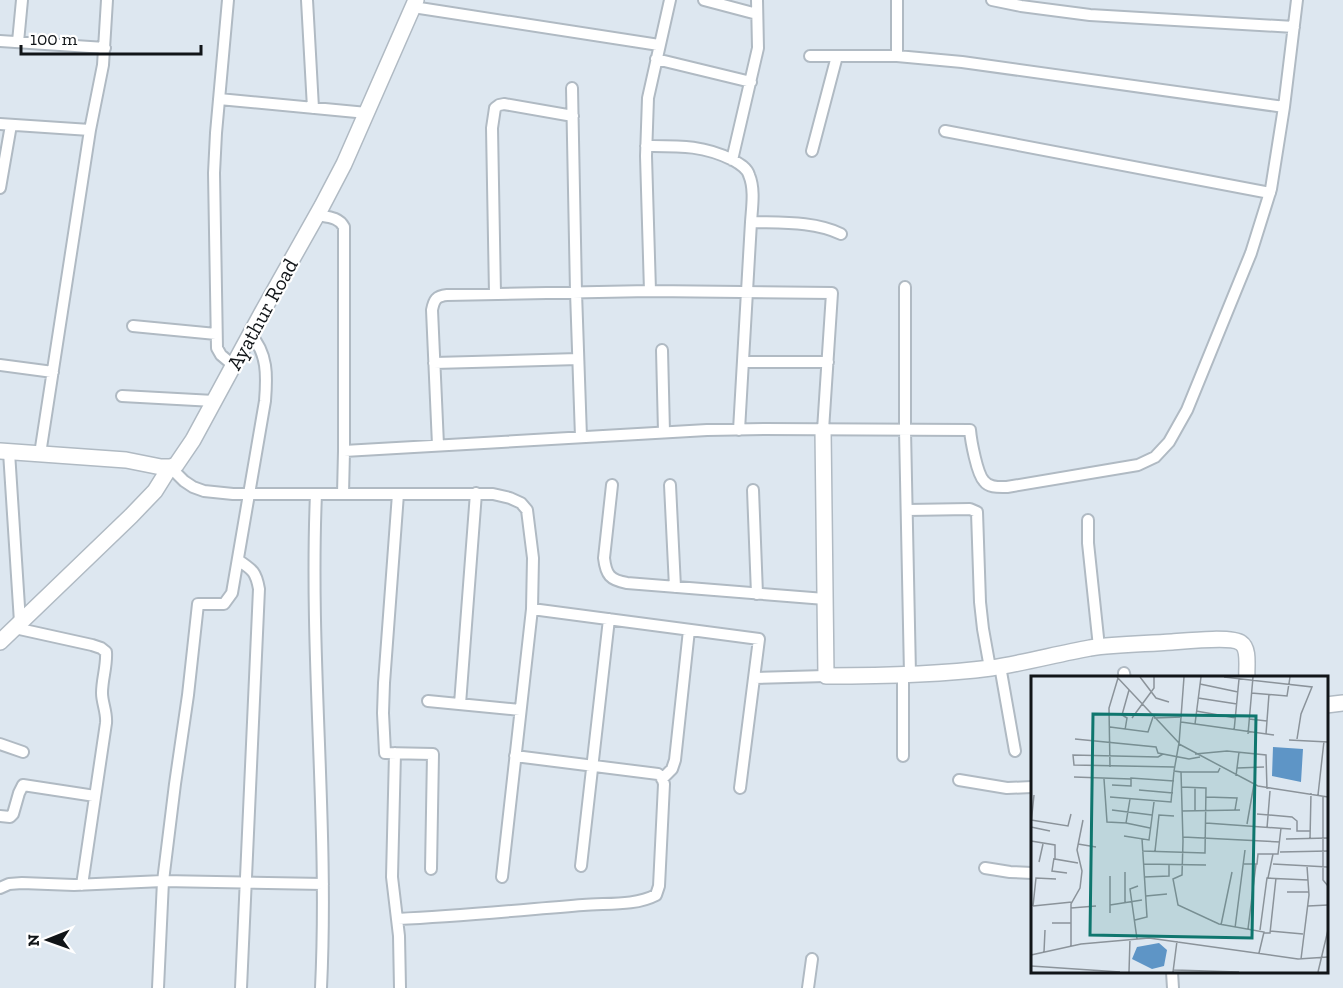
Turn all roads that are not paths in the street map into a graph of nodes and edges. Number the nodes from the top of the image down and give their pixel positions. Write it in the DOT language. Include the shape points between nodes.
graph roads {
  1 [pos="22,0"];
  2 [pos="107,0"];
  3 [pos="228,0"];
  4 [pos="308,0"];
  5 [pos="670,0"];
  6 [pos="704,0"];
  7 [pos="756,0"];
  8 [pos="897,0"];
  9 [pos="992,0"];
  10 [pos="1297,0"];
  11 [pos="414,4"];
  12 [pos="757,14"];
  13 [pos="1294,27"];
  14 [pos="0,41"];
  15 [pos="18,42"];
  16 [pos="659,45"];
  17 [pos="105,48"];
  18 [pos="810,56"];
  19 [pos="837,56"];
  20 [pos="897,56"];
  21 [pos="656,59"];
  22 [pos="751,82"];
  23 [pos="572,88"];
  24 [pos="219,99"];
  25 [pos="1284,107"];
  26 [pos="313,108"];
  27 [pos="367,113"];
  28 [pos="573,116"];
  29 [pos="5,124"];
  30 [pos="90,130"];
  31 [pos="945,131"];
  32 [pos="646,146"];
  33 [pos="813,151"];
  34 [pos="732,160"];
  35 [pos="0,188"];
  36 [pos="1270,193"];
  37 [pos="317,215"];
  38 [pos="751,222"];
  39 [pos="841,234"];
  40 [pos="905,287"];
  41 [pos="650,291"];
  42 [pos="576,292"];
  43 [pos="747,293"];
  44 [pos="495,294"];
  45 [pos="133,326"];
  46 [pos="216,334"];
  47 [pos="250,334"];
  48 [pos="662,350"];
  49 [pos="578,360"];
  50 [pos="743,362"];
  51 [pos="828,362"];
  52 [pos="434,363"];
  53 [pos="233,364"];
  54 [pos="0,365"];
  55 [pos="52,372"];
  56 [pos="122,396"];
  57 [pos="214,401"];
  58 [pos="739,430"];
  59 [pos="823,430"];
  60 [pos="905,430"];
  61 [pos="664,432"];
  62 [pos="581,437"];
  63 [pos="438,446"];
  64 [pos="344,451"];
  65 [pos="5,452"];
  66 [pos="40,454"];
  67 [pos="170,467"];
  68 [pos="612,485"];
  69 [pos="670,485"];
  70 [pos="753,490"];
  71 [pos="476,493"];
  72 [pos="249,494"];
  73 [pos="316,494"];
  74 [pos="343,494"];
  75 [pos="398,494"];
  76 [pos="907,510"];
  77 [pos="1088,520"];
  78 [pos="238,560"];
  79 [pos="675,587"];
  80 [pos="757,594"];
  81 [pos="825,599"];
  82 [pos="532,609"];
  83 [pos="609,619"];
  84 [pos="17,625"];
  85 [pos="689,630"];
  86 [pos="0,642"];
  87 [pos="1099,647"];
  88 [pos="995,667"];
  89 [pos="907,674"];
  90 [pos="826,676"];
  91 [pos="1247,676"];
  92 [pos="754,678"];
  93 [pos="428,701"];
  94 [pos="1343,703"];
  95 [pos="460,704"];
  96 [pos="1328,705"];
  97 [pos="520,710"];
  98 [pos="0,744"];
  99 [pos="1015,751"];
  100 [pos="23,752"];
  101 [pos="395,753"];
  102 [pos="515,756"];
  103 [pos="903,756"];
  104 [pos="592,766"];
  105 [pos="662,779"];
  106 [pos="959,780"];
  107 [pos="1031,787"];
  108 [pos="740,788"];
  109 [pos="95,796"];
  110 [pos="0,816"];
  111 [pos="581,866"];
  112 [pos="431,868"];
  113 [pos="985,868"];
  114 [pos="1031,873"];
  115 [pos="502,877"];
  116 [pos="163,881"];
  117 [pos="245,882"];
  118 [pos="323,884"];
  119 [pos="82,885"];
  120 [pos="0,888"];
  121 [pos="398,919"];
  122 [pos="812,959"];
  123 [pos="1172,973"];
  124 [pos="158,988"];
  125 [pos="241,988"];
  126 [pos="321,988"];
  127 [pos="400,988"];
  128 [pos="808,988"];
  129 [pos="1173,988"];
  1 -- 15 [label="street"];
  2 -- 17 [label="street"];
  3 -- 24 [label="street"];
  4 -- 26 [label="street"];
  5 -- 16 [label="street"];
  6 -- 12 [label="street"];
  7 -- 12 [label="street"];
  8 -- 20 [label="street"];
  9 -- 13 [label="street" via="1090,15"];
  10 -- 13 [label="street"];
  11 -- 16 [label="street"];
  11 -- 27 [label="street, Ayathur Road"];
  12 -- 22 [label="street" via="758,48"];
  13 -- 25 [label="street"];
  14 -- 15 [label="street"];
  15 -- 17 [label="street"];
  16 -- 21 [label="street"];
  17 -- 30 [label="street"];
  18 -- 19 [label="street"];
  19 -- 20 [label="street"];
  19 -- 33 [label="street"];
  20 -- 25 [label="street"];
  21 -- 22 [label="street"];
  21 -- 32 [label="street" via="648,98"];
  22 -- 34 [label="street"];
  23 -- 28 [label="street"];
  24 -- 26 [label="street"];
  24 -- 46 [label="street" via="214,173"];
  25 -- 36 [label="street"];
  26 -- 27 [label="street"];
  27 -- 37 [label="street, Ayathur Road"];
  28 -- 42 [label="street"];
  28 -- 44 [label="street" via="504,104 495,108"];
  29 -- 30 [label="street"];
  29 -- 35 [label="street"];
  30 -- 55 [label="street"];
  31 -- 36 [label="street"];
  32 -- 34 [label="street" via="700,148"];
  32 -- 41 [label="street"];
  34 -- 38 [label="street" via="749,173"];
  36 -- 60 [label="street" via="1251,252 1187,410 1169,442 1155,457 1119,469 997,487 983,481 970,430"];
  37 -- 47 [label="street, Ayathur Road"];
  37 -- 64 [label="street" via="337,219 344,227"];
  38 -- 39 [label="street" via="818,226"];
  38 -- 43 [label="street"];
  40 -- 60 [label="street"];
  41 -- 42 [label="street"];
  41 -- 43 [label="street"];
  42 -- 44 [label="street"];
  42 -- 49 [label="street"];
  43 -- 50 [label="street"];
  43 -- 51 [label="street" via="832,293"];
  44 -- 52 [label="street" via="447,294 434,300"];
  45 -- 46 [label="street"];
  46 -- 53 [label="street" via="217,348"];
  47 -- 53 [label="street, Ayathur Road"];
  47 -- 72 [label="street" via="262,352 267,380"];
  48 -- 61 [label="street"];
  49 -- 52 [label="street"];
  49 -- 62 [label="street"];
  50 -- 51 [label="street"];
  50 -- 58 [label="street"];
  51 -- 59 [label="street"];
  52 -- 63 [label="street"];
  53 -- 57 [label="street, Ayathur Road"];
  54 -- 55 [label="street"];
  55 -- 66 [label="street"];
  56 -- 57 [label="street"];
  57 -- 67 [label="street, Ayathur Road" via="177,465"];
  58 -- 59 [label="street"];
  58 -- 61 [label="street"];
  59 -- 60 [label="street"];
  59 -- 81 [label="street"];
  60 -- 76 [label="street"];
  61 -- 62 [label="street"];
  62 -- 63 [label="street"];
  63 -- 64 [label="street"];
  64 -- 74 [label="street"];
  65 -- 66 [label="street"];
  65 -- 84 [label="street"];
  66 -- 67 [label="street"];
  67 -- 72 [label="street" via="193,487"];
  67 -- 84 [label="street, Ayathur Road" via="139,508"];
  68 -- 79 [label="street" via="605,569 618,581"];
  69 -- 79 [label="street"];
  70 -- 80 [label="street"];
  71 -- 75 [label="street"];
  71 -- 82 [label="street" via="510,498 527,510 534,558"];
  71 -- 95 [label="street"];
  72 -- 73 [label="street"];
  72 -- 78 [label="street"];
  73 -- 74 [label="street"];
  73 -- 118 [label="street" via="314,608"];
  74 -- 75 [label="street"];
  75 -- 101 [label="street" via="383,713 385,753"];
  76 -- 88 [label="street" via="977,512 983,629"];
  76 -- 89 [label="street"];
  77 -- 87 [label="street"];
  78 -- 116 [label="street" via="229,599 224,604 198,604"];
  78 -- 117 [label="street" via="251,568 259,589"];
  79 -- 80 [label="street"];
  80 -- 81 [label="street"];
  81 -- 90 [label="street"];
  82 -- 83 [label="street"];
  82 -- 97 [label="street"];
  83 -- 85 [label="street"];
  83 -- 104 [label="street"];
  84 -- 86 [label="street, Ayathur Road"];
  84 -- 109 [label="street" via="106,652 102,693 106,718"];
  85 -- 92 [label="street" via="759,639"];
  85 -- 105 [label="street" via="675,760"];
  87 -- 88 [label="street"];
  87 -- 91 [label="street" via="1237,641 1245,648"];
  88 -- 89 [label="street"];
  88 -- 99 [label="street"];
  89 -- 90 [label="street"];
  89 -- 103 [label="street"];
  90 -- 92 [label="street"];
  92 -- 108 [label="street"];
  93 -- 95 [label="street"];
  94 -- 96 [label="street"];
  95 -- 97 [label="street"];
  97 -- 102 [label="street"];
  98 -- 100 [label="street"];
  101 -- 112 [label="street" via="433,754"];
  101 -- 121 [label="street" via="392,877"];
  102 -- 104 [label="street"];
  102 -- 115 [label="street"];
  104 -- 105 [label="street" via="658,774"];
  104 -- 111 [label="street"];
  105 -- 121 [label="street" via="659,886 656,894 647,899"];
  106 -- 107 [label="street" via="1006,788"];
  109 -- 110 [label="street" via="23,784 13,814"];
  109 -- 119 [label="street"];
  113 -- 114 [label="street"];
  116 -- 117 [label="street"];
  116 -- 119 [label="street"];
  116 -- 124 [label="street"];
  117 -- 118 [label="street"];
  117 -- 125 [label="street"];
  118 -- 126 [label="street"];
  119 -- 120 [label="street" via="22,884"];
  121 -- 127 [label="street"];
  122 -- 128 [label="street"];
  123 -- 129 [label="street"];
}
